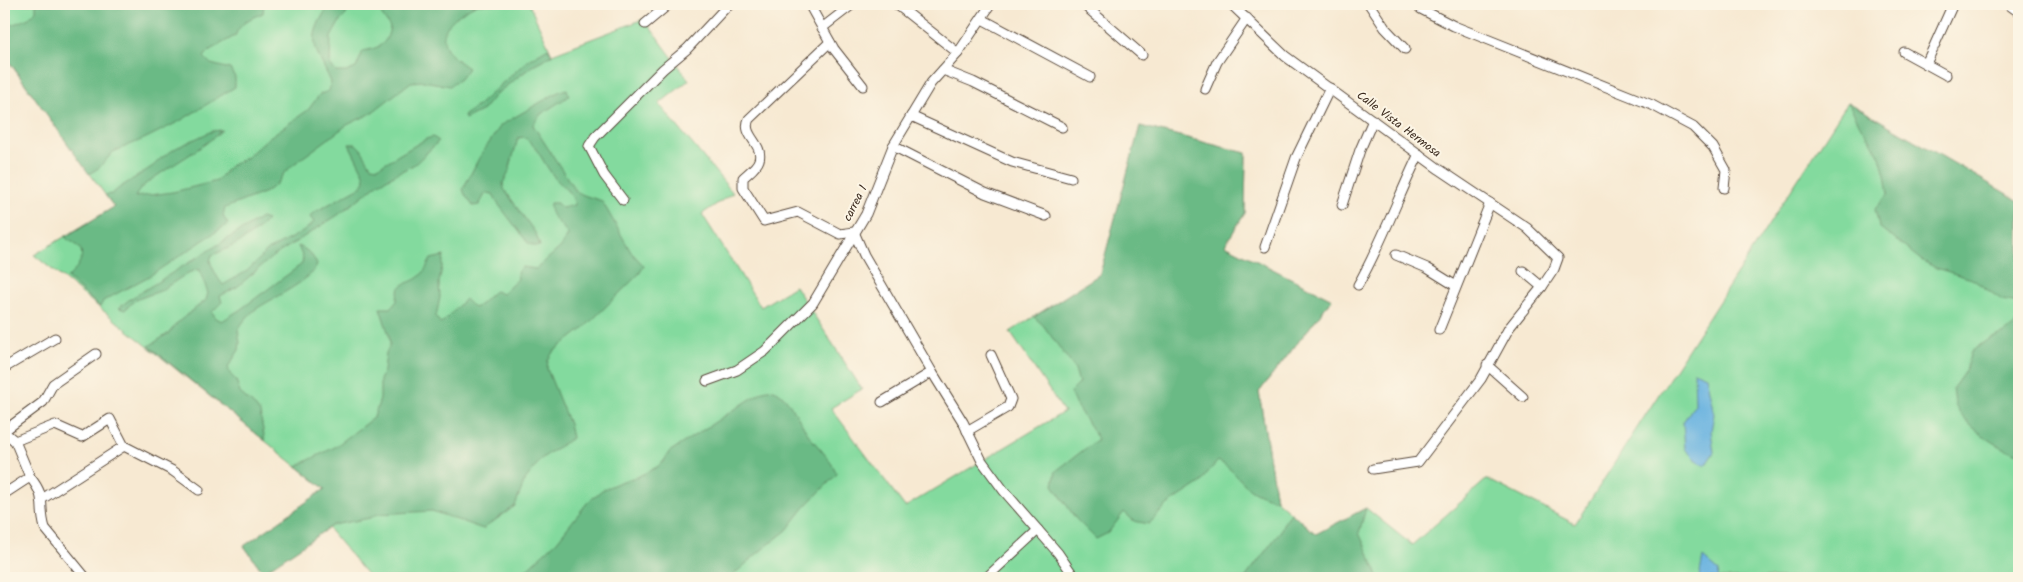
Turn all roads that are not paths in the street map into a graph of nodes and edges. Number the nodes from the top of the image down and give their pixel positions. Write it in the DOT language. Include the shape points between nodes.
graph roads {
  1 [pos="669,4"];
  2 [pos="729,4"];
  3 [pos="809,4"];
  4 [pos="853,4"];
  5 [pos="896,4"];
  6 [pos="991,4"];
  7 [pos="1083,4"];
  8 [pos="1231,4"];
  9 [pos="1369,4"];
  10 [pos="1416,4"];
  11 [pos="1953,4"];
  12 [pos="2008,4"];
  13 [pos="2019,12"];
  14 [pos="982,18"];
  15 [pos="1247,18"];
  16 [pos="645,24"];
  17 [pos="822,28"];
  18 [pos="830,42"];
  19 [pos="1405,50"];
  20 [pos="1904,52"];
  21 [pos="958,53"];
  22 [pos="1142,55"];
  23 [pos="1926,64"];
  24 [pos="943,70"];
  25 [pos="1946,75"];
  26 [pos="1090,77"];
  27 [pos="863,86"];
  28 [pos="1330,88"];
  29 [pos="1205,90"];
  30 [pos="911,116"];
  31 [pos="1373,120"];
  32 [pos="1062,127"];
  33 [pos="893,146"];
  34 [pos="1419,154"];
  35 [pos="1070,178"];
  36 [pos="1724,188"];
  37 [pos="623,200"];
  38 [pos="1490,203"];
  39 [pos="1342,205"];
  40 [pos="1046,216"];
  41 [pos="854,232"];
  42 [pos="1265,248"];
  43 [pos="1396,255"];
  44 [pos="1524,271"];
  45 [pos="1358,285"];
  46 [pos="1456,286"];
  47 [pos="1542,286"];
  48 [pos="1439,330"];
  49 [pos="54,338"];
  50 [pos="96,354"];
  51 [pos="991,355"];
  52 [pos="1487,365"];
  53 [pos="4,368"];
  54 [pos="932,372"];
  55 [pos="707,381"];
  56 [pos="1524,397"];
  57 [pos="882,402"];
  58 [pos="967,431"];
  59 [pos="4,432"];
  60 [pos="15,441"];
  61 [pos="124,446"];
  62 [pos="1373,469"];
  63 [pos="30,477"];
  64 [pos="199,490"];
  65 [pos="4,494"];
  66 [pos="42,499"];
  67 [pos="1038,530"];
  68 [pos="86,578"];
  69 [pos="986,578"];
  70 [pos="1070,578"];
  1 -- 16 [label="street"];
  2 -- 37 [label="street" via="589,146 604,175"];
  3 -- 17 [label="street"];
  4 -- 17 [label="street"];
  5 -- 21 [label="street"];
  6 -- 14 [label="street, carrea 1"];
  7 -- 22 [label="street"];
  8 -- 15 [label="street, Calle Vista Hermosa"];
  9 -- 19 [label="street"];
  10 -- 36 [label="street" via="1454,26 1652,105 1693,127 1714,147 1723,164 1726,170"];
  11 -- 23 [label="street"];
  12 -- 13 [label="street"];
  14 -- 21 [label="street, carrea 1"];
  14 -- 26 [label="street"];
  15 -- 28 [label="street, Calle Vista Hermosa" via="1285,56"];
  15 -- 29 [label="street" via="1217,62"];
  17 -- 18 [label="street"];
  18 -- 27 [label="street"];
  18 -- 41 [label="street" via="746,124 760,156 759,162 743,178 743,188 764,221 798,212 840,234"];
  20 -- 23 [label="street"];
  21 -- 24 [label="street, carrea 1"];
  23 -- 25 [label="street"];
  24 -- 30 [label="street, carrea 1"];
  24 -- 32 [label="street"];
  28 -- 31 [label="street, Calle Vista Hermosa"];
  28 -- 42 [label="street" via="1296,158"];
  30 -- 33 [label="street, carrea 1"];
  30 -- 35 [label="street" via="1012,162"];
  31 -- 34 [label="street, Calle Vista Hermosa"];
  31 -- 39 [label="street"];
  33 -- 40 [label="street" via="984,193"];
  33 -- 41 [label="street, carrea 1" via="866,214"];
  34 -- 38 [label="street, Calle Vista Hermosa"];
  34 -- 45 [label="street"];
  38 -- 46 [label="street"];
  38 -- 47 [label="street, Calle Vista Hermosa" via="1527,228 1558,258"];
  41 -- 54 [label="street"];
  41 -- 55 [label="street, carrea 1" via="813,303 765,351 737,370"];
  43 -- 46 [label="street" via="1427,268"];
  44 -- 47 [label="street"];
  46 -- 48 [label="street"];
  47 -- 52 [label="street" via="1509,328"];
  49 -- 53 [label="street"];
  50 -- 59 [label="street" via="53,384 43,402"];
  51 -- 58 [label="street" via="1010,399 1008,407"];
  52 -- 56 [label="street"];
  52 -- 62 [label="street" via="1418,462"];
  54 -- 57 [label="street"];
  54 -- 58 [label="street"];
  58 -- 67 [label="street" via="982,461"];
  59 -- 60 [label="street"];
  60 -- 61 [label="street" via="54,424 82,437 110,419"];
  60 -- 63 [label="street"];
  61 -- 64 [label="street" via="173,471"];
  61 -- 66 [label="street"];
  63 -- 65 [label="street"];
  63 -- 66 [label="street"];
  66 -- 68 [label="street" via="45,528"];
  67 -- 69 [label="street"];
  67 -- 70 [label="street" via="1073,575"];
}
